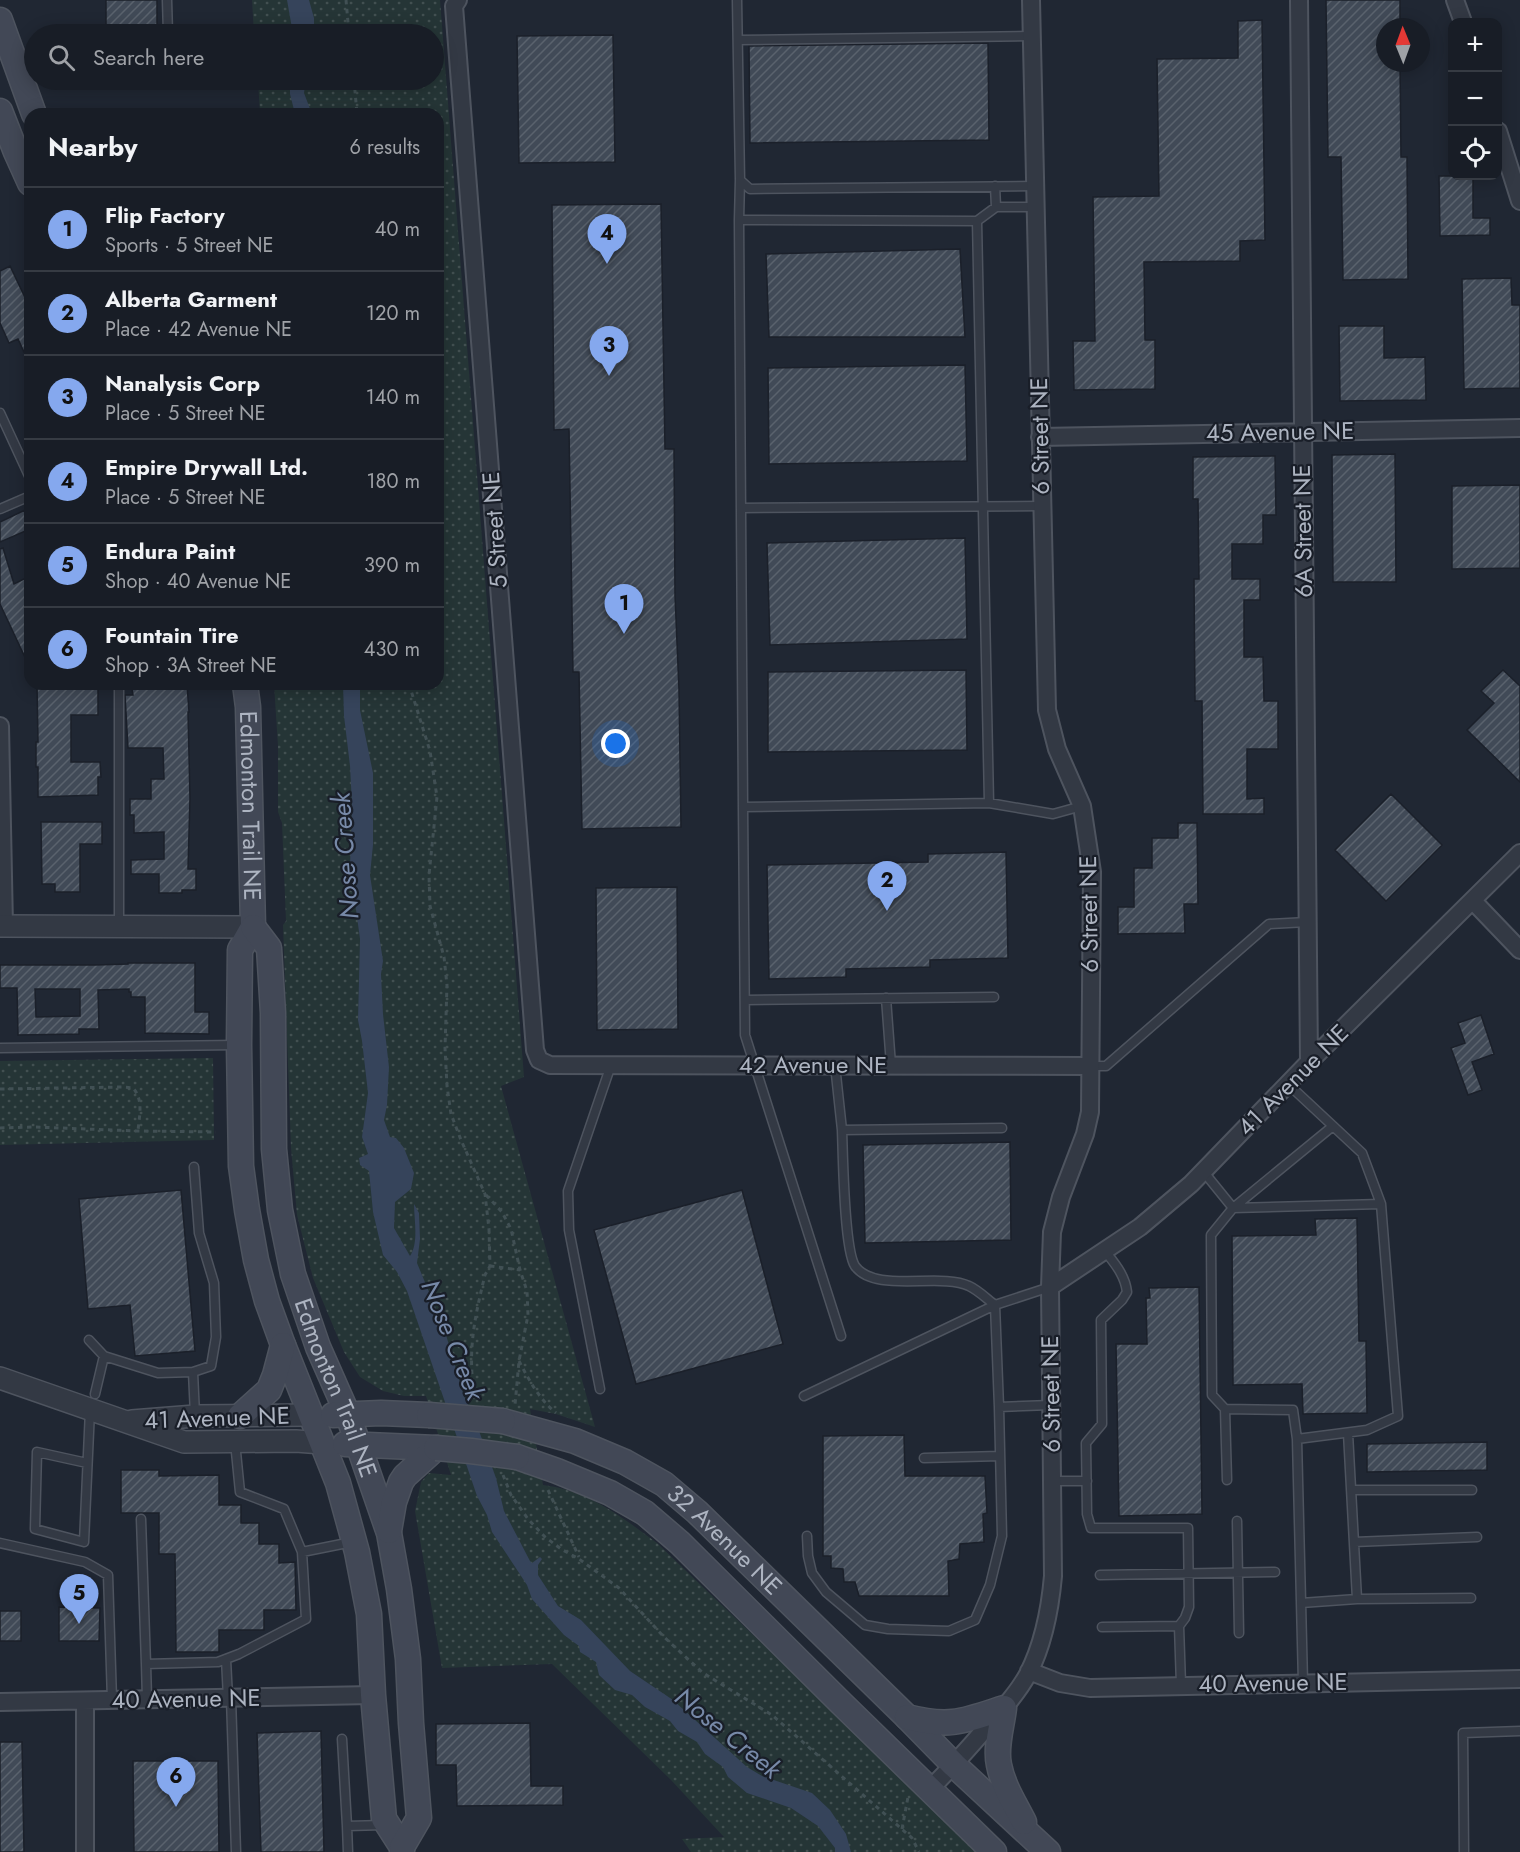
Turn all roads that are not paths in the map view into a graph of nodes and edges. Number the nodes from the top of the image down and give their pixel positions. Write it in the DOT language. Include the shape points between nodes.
graph roads {
  1 [pos="167,0"];
  2 [pos="458,0"];
  3 [pos="737,0"];
  4 [pos="1031,0"];
  5 [pos="1299,0"];
  6 [pos="1455,0"];
  7 [pos="1461,18"];
  8 [pos="0,20"];
  9 [pos="168,24"];
  10 [pos="1031,36"];
  11 [pos="738,40"];
  12 [pos="24,86"];
  13 [pos="25,90"];
  14 [pos="32,108"];
  15 [pos="0,111"];
  16 [pos="1502,146"];
  17 [pos="24,170"];
  18 [pos="740,180"];
  19 [pos="995,186"];
  20 [pos="1035,186"];
  21 [pos="1520,201"];
  22 [pos="996,207"];
  23 [pos="1035,207"];
  24 [pos="739,220"];
  25 [pos="977,220"];
  26 [pos="0,413"];
  27 [pos="1520,428"];
  28 [pos="1302,431"];
  29 [pos="1040,436"];
  30 [pos="24,465"];
  31 [pos="24,499"];
  32 [pos="983,505"];
  33 [pos="1042,506"];
  34 [pos="741,508"];
  35 [pos="0,509"];
  36 [pos="119,690"];
  37 [pos="246,690"];
  38 [pos="0,726"];
  39 [pos="989,803"];
  40 [pos="743,807"];
  41 [pos="1082,807"];
  42 [pos="1520,853"];
  43 [pos="1473,901"];
  44 [pos="1307,922"];
  45 [pos="2,926"];
  46 [pos="119,926"];
  47 [pos="253,927"];
  48 [pos="1520,950"];
  49 [pos="994,997"];
  50 [pos="886,998"];
  51 [pos="745,1000"];
  52 [pos="238,1045"];
  53 [pos="0,1048"];
  54 [pos="539,1060"];
  55 [pos="1309,1062"];
  56 [pos="610,1065"];
  57 [pos="755,1065"];
  58 [pos="835,1065"];
  59 [pos="891,1065"];
  60 [pos="1089,1066"];
  61 [pos="1288,1084"];
  62 [pos="1333,1126"];
  63 [pos="1002,1128"];
  64 [pos="842,1130"];
  65 [pos="194,1167"];
  66 [pos="1203,1171"];
  67 [pos="1381,1204"];
  68 [pos="1233,1208"];
  69 [pos="1105,1251"];
  70 [pos="1050,1287"];
  71 [pos="995,1305"];
  72 [pos="841,1336"];
  73 [pos="89,1340"];
  74 [pos="283,1345"];
  75 [pos="104,1356"];
  76 [pos="193,1372"];
  77 [pos="0,1378"];
  78 [pos="600,1389"];
  79 [pos="804,1396"];
  80 [pos="93,1402"];
  81 [pos="1052,1405"];
  82 [pos="999,1407"];
  83 [pos="1225,1409"];
  84 [pos="311,1415"];
  85 [pos="348,1415"];
  86 [pos="195,1416"];
  87 [pos="240,1416"];
  88 [pos="123,1422"];
  89 [pos="1348,1433"];
  90 [pos="1297,1439"];
  91 [pos="235,1442"];
  92 [pos="322,1443"];
  93 [pos="359,1445"];
  94 [pos="436,1448"];
  95 [pos="1000,1456"];
  96 [pos="924,1458"];
  97 [pos="87,1463"];
  98 [pos="1227,1480"];
  99 [pos="1052,1481"];
  100 [pos="1087,1481"];
  101 [pos="1351,1490"];
  102 [pos="1472,1490"];
  103 [pos="141,1519"];
  104 [pos="1237,1521"];
  105 [pos="389,1533"];
  106 [pos="807,1536"];
  107 [pos="1477,1537"];
  108 [pos="354,1541"];
  109 [pos="1354,1542"];
  110 [pos="0,1543"];
  111 [pos="302,1552"];
  112 [pos="1275,1572"];
  113 [pos="1238,1574"];
  114 [pos="1100,1575"];
  115 [pos="1188,1575"];
  116 [pos="1471,1598"];
  117 [pos="1357,1599"];
  118 [pos="1301,1603"];
  119 [pos="1179,1626"];
  120 [pos="1102,1627"];
  121 [pos="1239,1633"];
  122 [pos="226,1659"];
  123 [pos="146,1664"];
  124 [pos="1029,1671"];
  125 [pos="1520,1679"];
  126 [pos="1303,1683"];
  127 [pos="1181,1685"];
  128 [pos="373,1695"];
  129 [pos="229,1698"];
  130 [pos="147,1699"];
  131 [pos="112,1700"];
  132 [pos="85,1701"];
  133 [pos="0,1702"];
  134 [pos="1004,1708"];
  135 [pos="908,1717"];
  136 [pos="1520,1731"];
  137 [pos="342,1739"];
  138 [pos="954,1765"];
  139 [pos="920,1789"];
  140 [pos="387,1825"];
  141 [pos="347,1827"];
  142 [pos="1040,1845"];
  143 [pos="402,1850"];
  144 [pos="84,1852"];
  145 [pos="236,1852"];
  146 [pos="348,1852"];
  147 [pos="994,1852"];
  148 [pos="1464,1852"];
  1 -- 9 [label="lane"];
  2 -- 54 [label="street, 5 Street NE" via="454,6 534,1038"];
  3 -- 11 [label="lane"];
  4 -- 10 [label="street, 6 Street NE"];
  5 -- 28 [label="street, 6A Street NE"];
  6 -- 7 [label="street"];
  8 -- 12 [label="main road"];
  10 -- 11 [label="lane"];
  10 -- 20 [label="street, 6 Street NE"];
  11 -- 18 [label="lane"];
  13 -- 14 [label="main road"];
  15 -- 17 [label="main road"];
  16 -- 21 [label="street"];
  18 -- 19 [label="lane" via="750,189"];
  18 -- 24 [label="lane"];
  19 -- 20 [label="lane"];
  19 -- 22 [label="lane"];
  20 -- 23 [label="street, 6 Street NE"];
  22 -- 23 [label="lane"];
  22 -- 25 [label="lane"];
  23 -- 29 [label="street, 6 Street NE"];
  24 -- 25 [label="lane"];
  24 -- 34 [label="lane"];
  25 -- 32 [label="lane"];
  26 -- 30 [label="lane"];
  27 -- 28 [label="street, 45 Avenue NE"];
  28 -- 29 [label="street, 45 Avenue NE"];
  28 -- 44 [label="street, 6A Street NE"];
  29 -- 33 [label="street, 6 Street NE"];
  31 -- 35 [label="lane"];
  32 -- 33 [label="lane"];
  32 -- 34 [label="lane"];
  32 -- 39 [label="lane"];
  33 -- 41 [label="street, 6 Street NE" via="1047,710 1057,749"];
  34 -- 40 [label="lane"];
  36 -- 46 [label="lane"];
  37 -- 47 [label="main road, Edmonton Trail NE"];
  38 -- 45 [label="street"];
  39 -- 40 [label="lane"];
  39 -- 41 [label="lane" via="1053,813"];
  40 -- 51 [label="lane"];
  41 -- 60 [label="street, 6 Street NE" via="1092,872"];
  42 -- 43 [label="street, 41 Avenue NE"];
  43 -- 48 [label="street"];
  43 -- 55 [label="street, 41 Avenue NE"];
  44 -- 55 [label="street, 6A Street NE"];
  44 -- 60 [label="lane" via="1269,924 1106,1066"];
  45 -- 46 [label="street"];
  46 -- 47 [label="street"];
  47 -- 52 [label="main road, Edmonton Trail NE" via="240,951"];
  47 -- 85 [label="main road, Edmonton Trail NE" via="269,948 274,1149 280,1210 293,1274 318,1347"];
  49 -- 50 [label="lane"];
  50 -- 51 [label="lane"];
  50 -- 59 [label="lane"];
  51 -- 57 [label="lane" via="745,1035"];
  52 -- 53 [label="lane"];
  52 -- 74 [label="main road, Edmonton Trail NE" via="241,1166 247,1210 256,1260"];
  54 -- 56 [label="street, 42 Avenue NE" via="550,1065"];
  55 -- 61 [label="street, 41 Avenue NE"];
  56 -- 57 [label="street, 42 Avenue NE"];
  56 -- 78 [label="lane" via="568,1191 567,1212"];
  57 -- 58 [label="street, 42 Avenue NE"];
  57 -- 72 [label="lane"];
  58 -- 59 [label="street, 42 Avenue NE"];
  58 -- 64 [label="lane"];
  59 -- 60 [label="street, 42 Avenue NE"];
  60 -- 70 [label="street, 6 Street NE" via="1090,1112 1053,1224"];
  61 -- 62 [label="lane"];
  61 -- 66 [label="street, 41 Avenue NE"];
  62 -- 67 [label="lane" via="1362,1153"];
  62 -- 68 [label="lane"];
  63 -- 64 [label="lane"];
  64 -- 71 [label="lane" via="847,1226 855,1267 867,1276 886,1281 945,1281 970,1286"];
  65 -- 76 [label="lane" via="199,1233 213,1283 216,1337 211,1366"];
  66 -- 68 [label="lane"];
  66 -- 69 [label="street, 41 Avenue NE" via="1140,1227"];
  67 -- 68 [label="lane"];
  67 -- 89 [label="lane" via="1398,1416"];
  68 -- 83 [label="lane" via="1211,1235 1212,1395"];
  69 -- 70 [label="street, 41 Avenue NE"];
  69 -- 100 [label="lane" via="1126,1281 1127,1292 1101,1320 1102,1424 1086,1443"];
  70 -- 71 [label="lane"];
  70 -- 81 [label="street, 6 Street NE"];
  71 -- 79 [label="lane"];
  71 -- 82 [label="lane"];
  73 -- 75 [label="lane"];
  74 -- 84 [label="main road, Edmonton Trail NE"];
  74 -- 87 [label="main road" via="269,1389"];
  75 -- 76 [label="lane" via="158,1373"];
  75 -- 80 [label="lane"];
  76 -- 86 [label="lane"];
  77 -- 80 [label="street, 41 Avenue NE"];
  80 -- 88 [label="street, 41 Avenue NE"];
  80 -- 97 [label="lane"];
  81 -- 82 [label="lane"];
  81 -- 99 [label="street, 6 Street NE"];
  82 -- 95 [label="lane"];
  83 -- 90 [label="lane" via="1293,1410"];
  83 -- 98 [label="lane"];
  84 -- 85 [label="main road, 32 Avenue NE"];
  84 -- 87 [label="street, 41 Avenue NE"];
  84 -- 92 [label="main road, Edmonton Trail NE"];
  85 -- 93 [label="main road, Edmonton Trail NE"];
  85 -- 135 [label="main road, 32 Avenue NE, bridge" via="509,1414 625,1462 664,1484 698,1512"];
  86 -- 87 [label="street, 41 Avenue NE"];
  86 -- 88 [label="street, 41 Avenue NE"];
  88 -- 91 [label="street, 41 Avenue NE" via="184,1442"];
  89 -- 90 [label="lane"];
  89 -- 101 [label="lane"];
  90 -- 118 [label="lane"];
  91 -- 92 [label="street, 41 Avenue NE"];
  91 -- 111 [label="lane" via="240,1492 284,1509"];
  92 -- 93 [label="main road, 32 Avenue NE"];
  92 -- 108 [label="main road, Edmonton Trail NE"];
  93 -- 94 [label="main road, 32 Avenue NE"];
  93 -- 105 [label="main road, Edmonton Trail NE"];
  94 -- 105 [label="main road" via="401,1482"];
  94 -- 139 [label="main road, 32 Avenue NE, bridge" via="471,1451 509,1464 557,1471 610,1493 645,1514 681,1543"];
  95 -- 96 [label="lane"];
  95 -- 106 [label="lane" via="1002,1536 990,1585 975,1620 965,1625 949,1631 865,1625 826,1592 812,1572"];
  97 -- 97 [label="lane" via="84,1542 35,1529 37,1452"];
  99 -- 100 [label="lane"];
  99 -- 124 [label="street, 6 Street NE" via="1051,1605"];
  100 -- 115 [label="lane" via="1087,1514 1092,1528 1188,1528"];
  101 -- 102 [label="lane"];
  101 -- 109 [label="lane"];
  103 -- 123 [label="lane"];
  104 -- 113 [label="lane"];
  105 -- 143 [label="main road, Edmonton Trail NE" via="408,1659 419,1818"];
  107 -- 109 [label="lane"];
  108 -- 111 [label="lane"];
  108 -- 128 [label="main road, Edmonton Trail NE" via="369,1614"];
  109 -- 117 [label="lane"];
  110 -- 131 [label="lane" via="85,1562 108,1575"];
  111 -- 122 [label="lane" via="306,1619"];
  112 -- 113 [label="lane"];
  113 -- 115 [label="lane"];
  113 -- 121 [label="lane"];
  114 -- 115 [label="lane"];
  115 -- 119 [label="lane" via="1189,1606"];
  116 -- 117 [label="lane"];
  117 -- 118 [label="lane"];
  118 -- 126 [label="lane"];
  119 -- 120 [label="lane"];
  119 -- 127 [label="lane"];
  122 -- 123 [label="lane"];
  122 -- 129 [label="lane"];
  123 -- 130 [label="lane"];
  124 -- 127 [label="street, 40 Avenue NE" via="1060,1683 1090,1688"];
  124 -- 134 [label="street, 6 Street NE"];
  125 -- 126 [label="street, 40 Avenue NE"];
  126 -- 127 [label="street, 40 Avenue NE"];
  128 -- 129 [label="street, 40 Avenue NE"];
  128 -- 140 [label="main road, Edmonton Trail NE"];
  129 -- 130 [label="street, 40 Avenue NE"];
  129 -- 145 [label="lane"];
  130 -- 131 [label="street, 40 Avenue NE"];
  131 -- 132 [label="street, 40 Avenue NE"];
  132 -- 133 [label="street, 40 Avenue NE"];
  132 -- 144 [label="street"];
  134 -- 135 [label="main road" via="956,1723 928,1723"];
  134 -- 138 [label="street, 6 Street NE"];
  134 -- 142 [label="main road" via="999,1764 1005,1786"];
  135 -- 138 [label="main road, 32 Avenue NE"];
  136 -- 148 [label="lane" via="1463,1732"];
  137 -- 141 [label="lane"];
  138 -- 139 [label="street, 6 Street NE"];
  138 -- 142 [label="main road, 32 Avenue NE"];
  139 -- 147 [label="main road, 32 Avenue NE"];
  140 -- 141 [label="lane"];
  140 -- 143 [label="main road, Edmonton Trail NE"];
  141 -- 146 [label="lane"];
}
